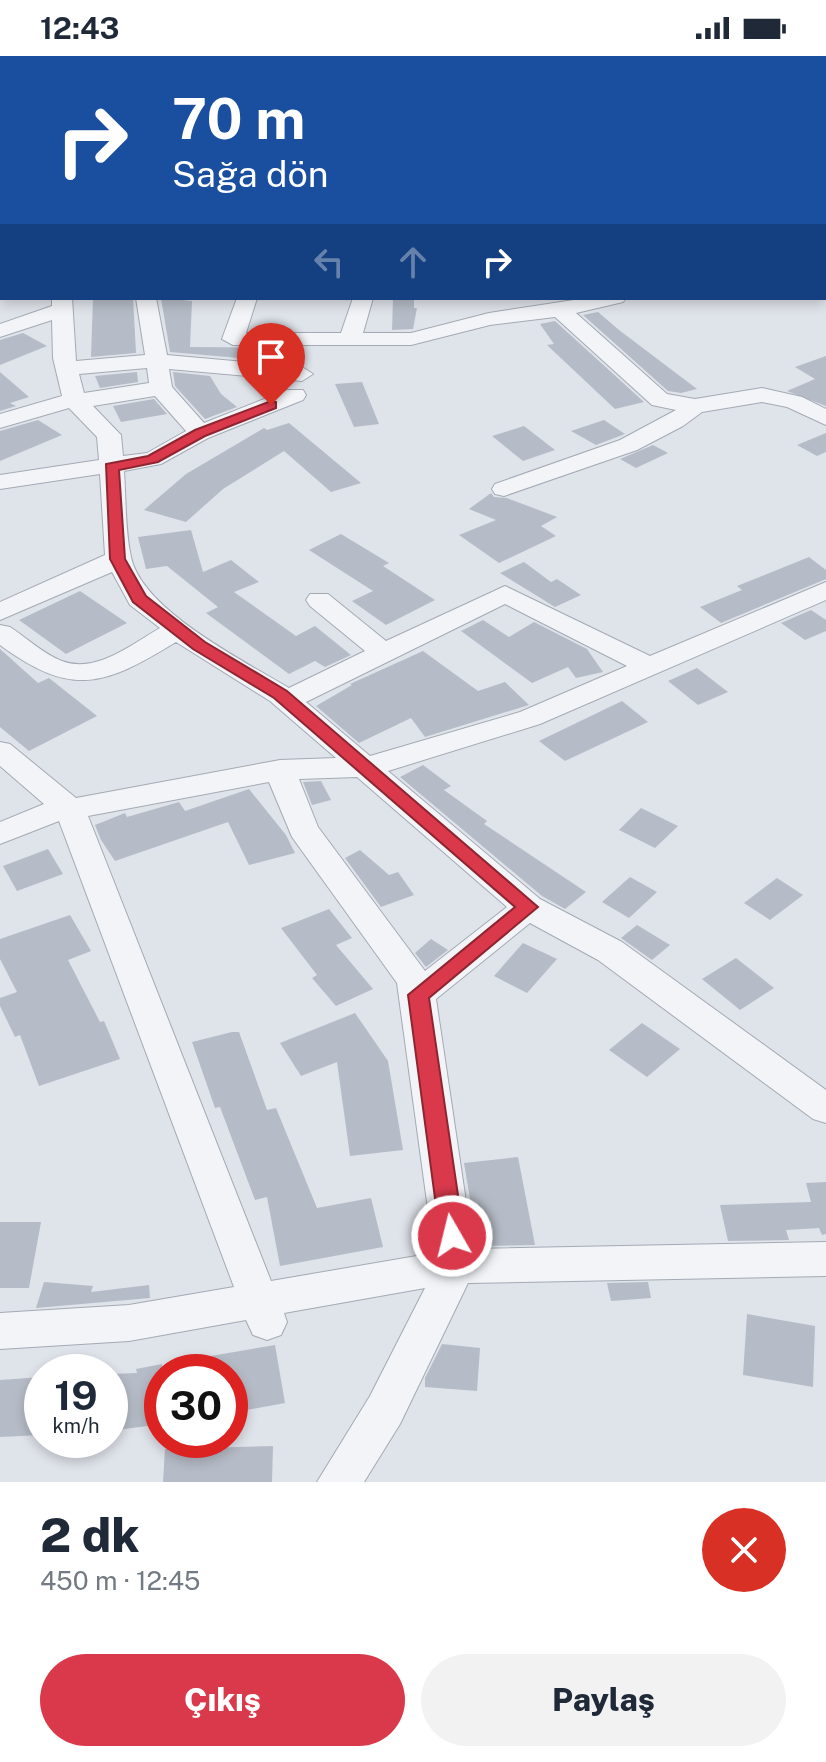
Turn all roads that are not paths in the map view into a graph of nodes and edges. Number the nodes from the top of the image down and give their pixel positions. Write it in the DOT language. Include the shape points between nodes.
graph roads {
  1 [pos="146,300"];
  2 [pos="246,300"];
  3 [pos="362,300"];
  4 [pos="607,300"];
  5 [pos="63,304"];
  6 [pos="536,306"];
  7 [pos="560,310"];
  8 [pos="0,331"];
  9 [pos="350,339"];
  10 [pos="157,361"];
  11 [pos="66,368"];
  12 [pos="161,388"];
  13 [pos="76,400"];
  14 [pos="695,406"];
  15 [pos="826,418"];
  16 [pos="0,421"];
  17 [pos="200,433"];
  18 [pos="111,467"];
  19 [pos="0,482"];
  20 [pos="504,489"];
  21 [pos="118,559"];
  22 [pos="826,590"];
  23 [pos="319,600"];
  24 [pos="0,612"];
  25 [pos="178,629"];
  26 [pos="0,633"];
  27 [pos="384,653"];
  28 [pos="649,666"];
  29 [pos="287,700"];
  30 [pos="0,751"];
  31 [pos="368,767"];
  32 [pos="280,770"];
  33 [pos="70,809"];
  34 [pos="0,834"];
  35 [pos="528,907"];
  36 [pos="418,995"];
  37 [pos="826,1109"];
  38 [pos="826,1259"];
  39 [pos="456,1266"];
  40 [pos="263,1311"];
  41 [pos="0,1331"];
  42 [pos="339,1482"];
  1 -- 10 [label="street"];
  2 -- 9 [label="street" via="233,339"];
  3 -- 9 [label="street"];
  4 -- 7 [label="street"];
  5 -- 8 [label="street"];
  5 -- 11 [label="street"];
  6 -- 7 [label="street"];
  6 -- 9 [label="street" via="411,339"];
  7 -- 14 [label="street" via="660,400"];
  10 -- 11 [label="street"];
  10 -- 12 [label="street"];
  10 -- 17 [label="street" via="298,385"];
  11 -- 13 [label="street"];
  12 -- 13 [label="street"];
  12 -- 17 [label="street"];
  13 -- 16 [label="street"];
  13 -- 18 [label="street" via="109,435"];
  14 -- 15 [label="street" via="762,395 794,402"];
  14 -- 20 [label="street" via="658,430 599,456"];
  17 -- 18 [label="street" via="153,459"];
  18 -- 19 [label="street"];
  18 -- 21 [label="street"];
  21 -- 24 [label="street"];
  21 -- 25 [label="street" via="139,599"];
  22 -- 28 [label="street"];
  23 -- 27 [label="street"];
  25 -- 26 [label="street" via="87,674 50,666"];
  25 -- 29 [label="street"];
  27 -- 28 [label="street" via="505,594"];
  27 -- 29 [label="street"];
  28 -- 31 [label="street" via="530,718"];
  29 -- 31 [label="street"];
  30 -- 33 [label="street"];
  31 -- 32 [label="street"];
  31 -- 35 [label="street"];
  32 -- 33 [label="street"];
  32 -- 36 [label="street" via="303,830 413,980"];
  33 -- 34 [label="street"];
  33 -- 40 [label="street"];
  35 -- 36 [label="street"];
  35 -- 37 [label="street" via="610,951"];
  36 -- 39 [label="street"];
  38 -- 39 [label="street"];
  39 -- 40 [label="street"];
  39 -- 42 [label="street" via="385,1410"];
  40 -- 41 [label="street"];
}
